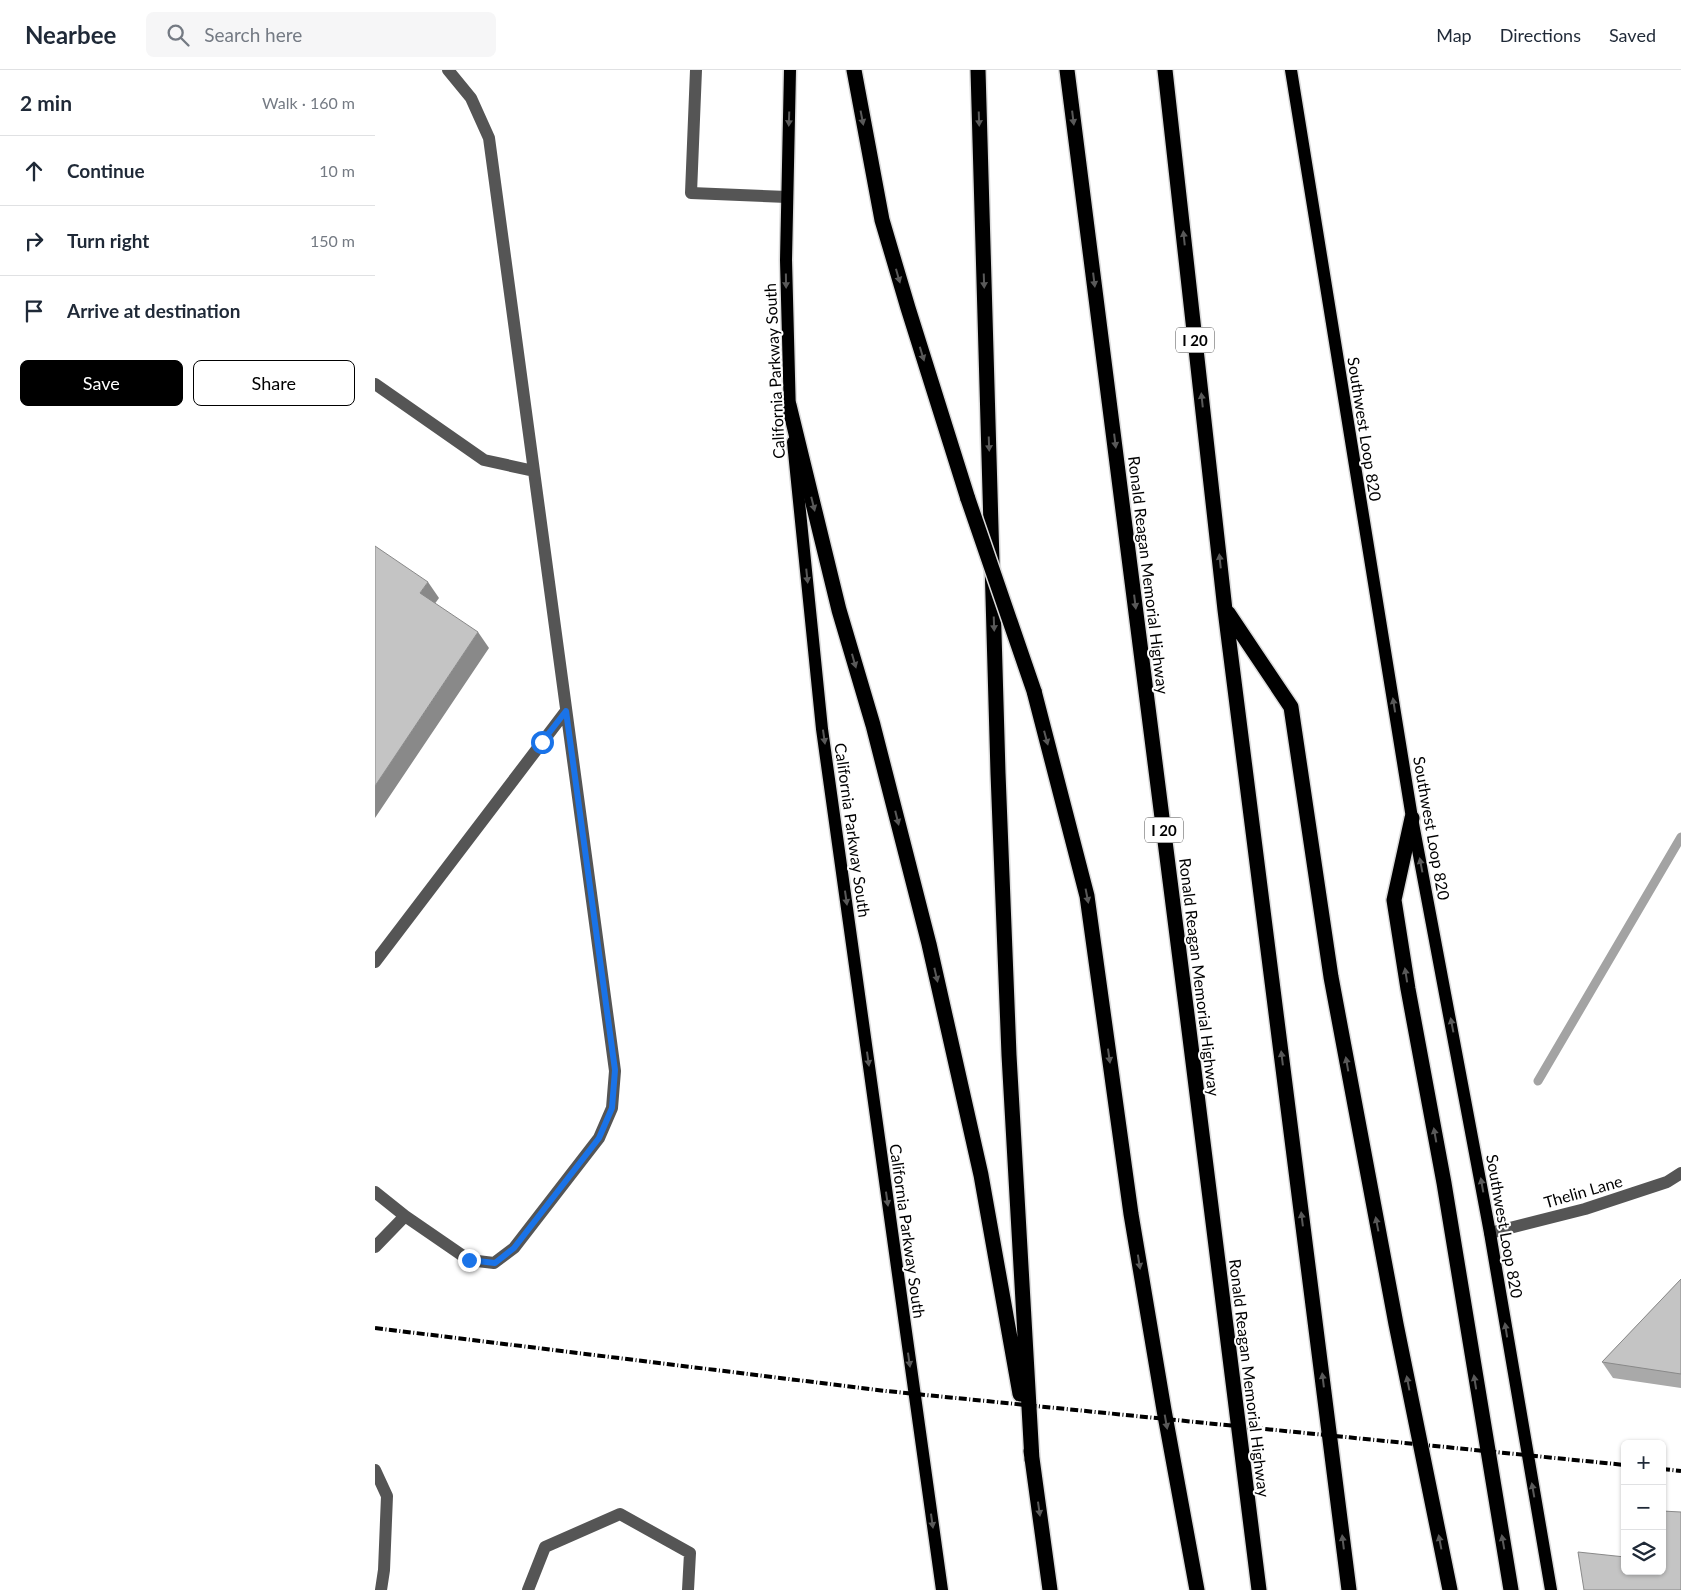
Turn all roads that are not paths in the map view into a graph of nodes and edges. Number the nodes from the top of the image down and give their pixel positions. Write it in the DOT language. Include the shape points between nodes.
graph roads {
  1 [pos="448,70"];
  2 [pos="696,70"];
  3 [pos="790,70"];
  4 [pos="854,70"];
  5 [pos="977,70"];
  6 [pos="1067,70"];
  7 [pos="1165,70"];
  8 [pos="1291,70"];
  9 [pos="787,197"];
  10 [pos="375,384"];
  11 [pos="789,405"];
  12 [pos="533,471"];
  13 [pos="1225,610"];
  14 [pos="566,711"];
  15 [pos="1412,818"];
  16 [pos="375,962"];
  17 [pos="1681,1174"];
  18 [pos="375,1192"];
  19 [pos="405,1216"];
  20 [pos="1491,1233"];
  21 [pos="375,1247"];
  22 [pos="1032,1460"];
  23 [pos="375,1470"];
  24 [pos="381,1590"];
  25 [pos="528,1590"];
  26 [pos="688,1590"];
  27 [pos="942,1590"];
  28 [pos="1050,1590"];
  29 [pos="1197,1590"];
  30 [pos="1259,1590"];
  31 [pos="1349,1590"];
  32 [pos="1450,1590"];
  33 [pos="1511,1590"];
  34 [pos="1551,1590"];
  1 -- 12 [label="street" via="471,98 489,138"];
  2 -- 9 [label="street" via="691,193"];
  3 -- 9 [label="main road, California Parkway South, one-way"];
  4 -- 29 [label="highway, one-way, bridge" via="882,220 968,499 1034,691 1087,896 1131,1214"];
  5 -- 22 [label="highway, one-way" via="1009,1054"];
  6 -- 30 [label="highway, Ronald Reagan Memorial Highway / I 20, one-way"];
  13 -- 7 [label="highway, I 20, one-way"];
  15 -- 8 [label="main road, Southwest Loop 820, one-way"];
  9 -- 11 [label="main road, California Parkway South, one-way" via="785,260"];
  10 -- 12 [label="street" via="485,460"];
  11 -- 22 [label="highway, one-way" via="839,610 873,725 931,954 981,1175"];
  11 -- 27 [label="main road, California Parkway South, one-way" via="824,738"];
  12 -- 14 [label="street"];
  31 -- 13 [label="highway, I 20, one-way"];
  32 -- 13 [label="highway, one-way" via="1331,977 1291,707"];
  14 -- 16 [label="street"];
  14 -- 19 [label="street" via="615,1070 612,1108 599,1138 514,1248 495,1263 469,1260"];
  20 -- 15 [label="main road, Southwest Loop 820, one-way"];
  33 -- 15 [label="highway, one-way" via="1394,900"];
  17 -- 20 [label="street, Thelin Lane" via="1667,1182 1585,1210"];
  18 -- 19 [label="street"];
  19 -- 21 [label="street"];
  34 -- 20 [label="main road, Southwest Loop 820, one-way"];
  22 -- 28 [label="highway, one-way"];
  23 -- 24 [label="street" via="387,1496"];
  25 -- 26 [label="street" via="545,1547 620,1514 690,1553"];
}
